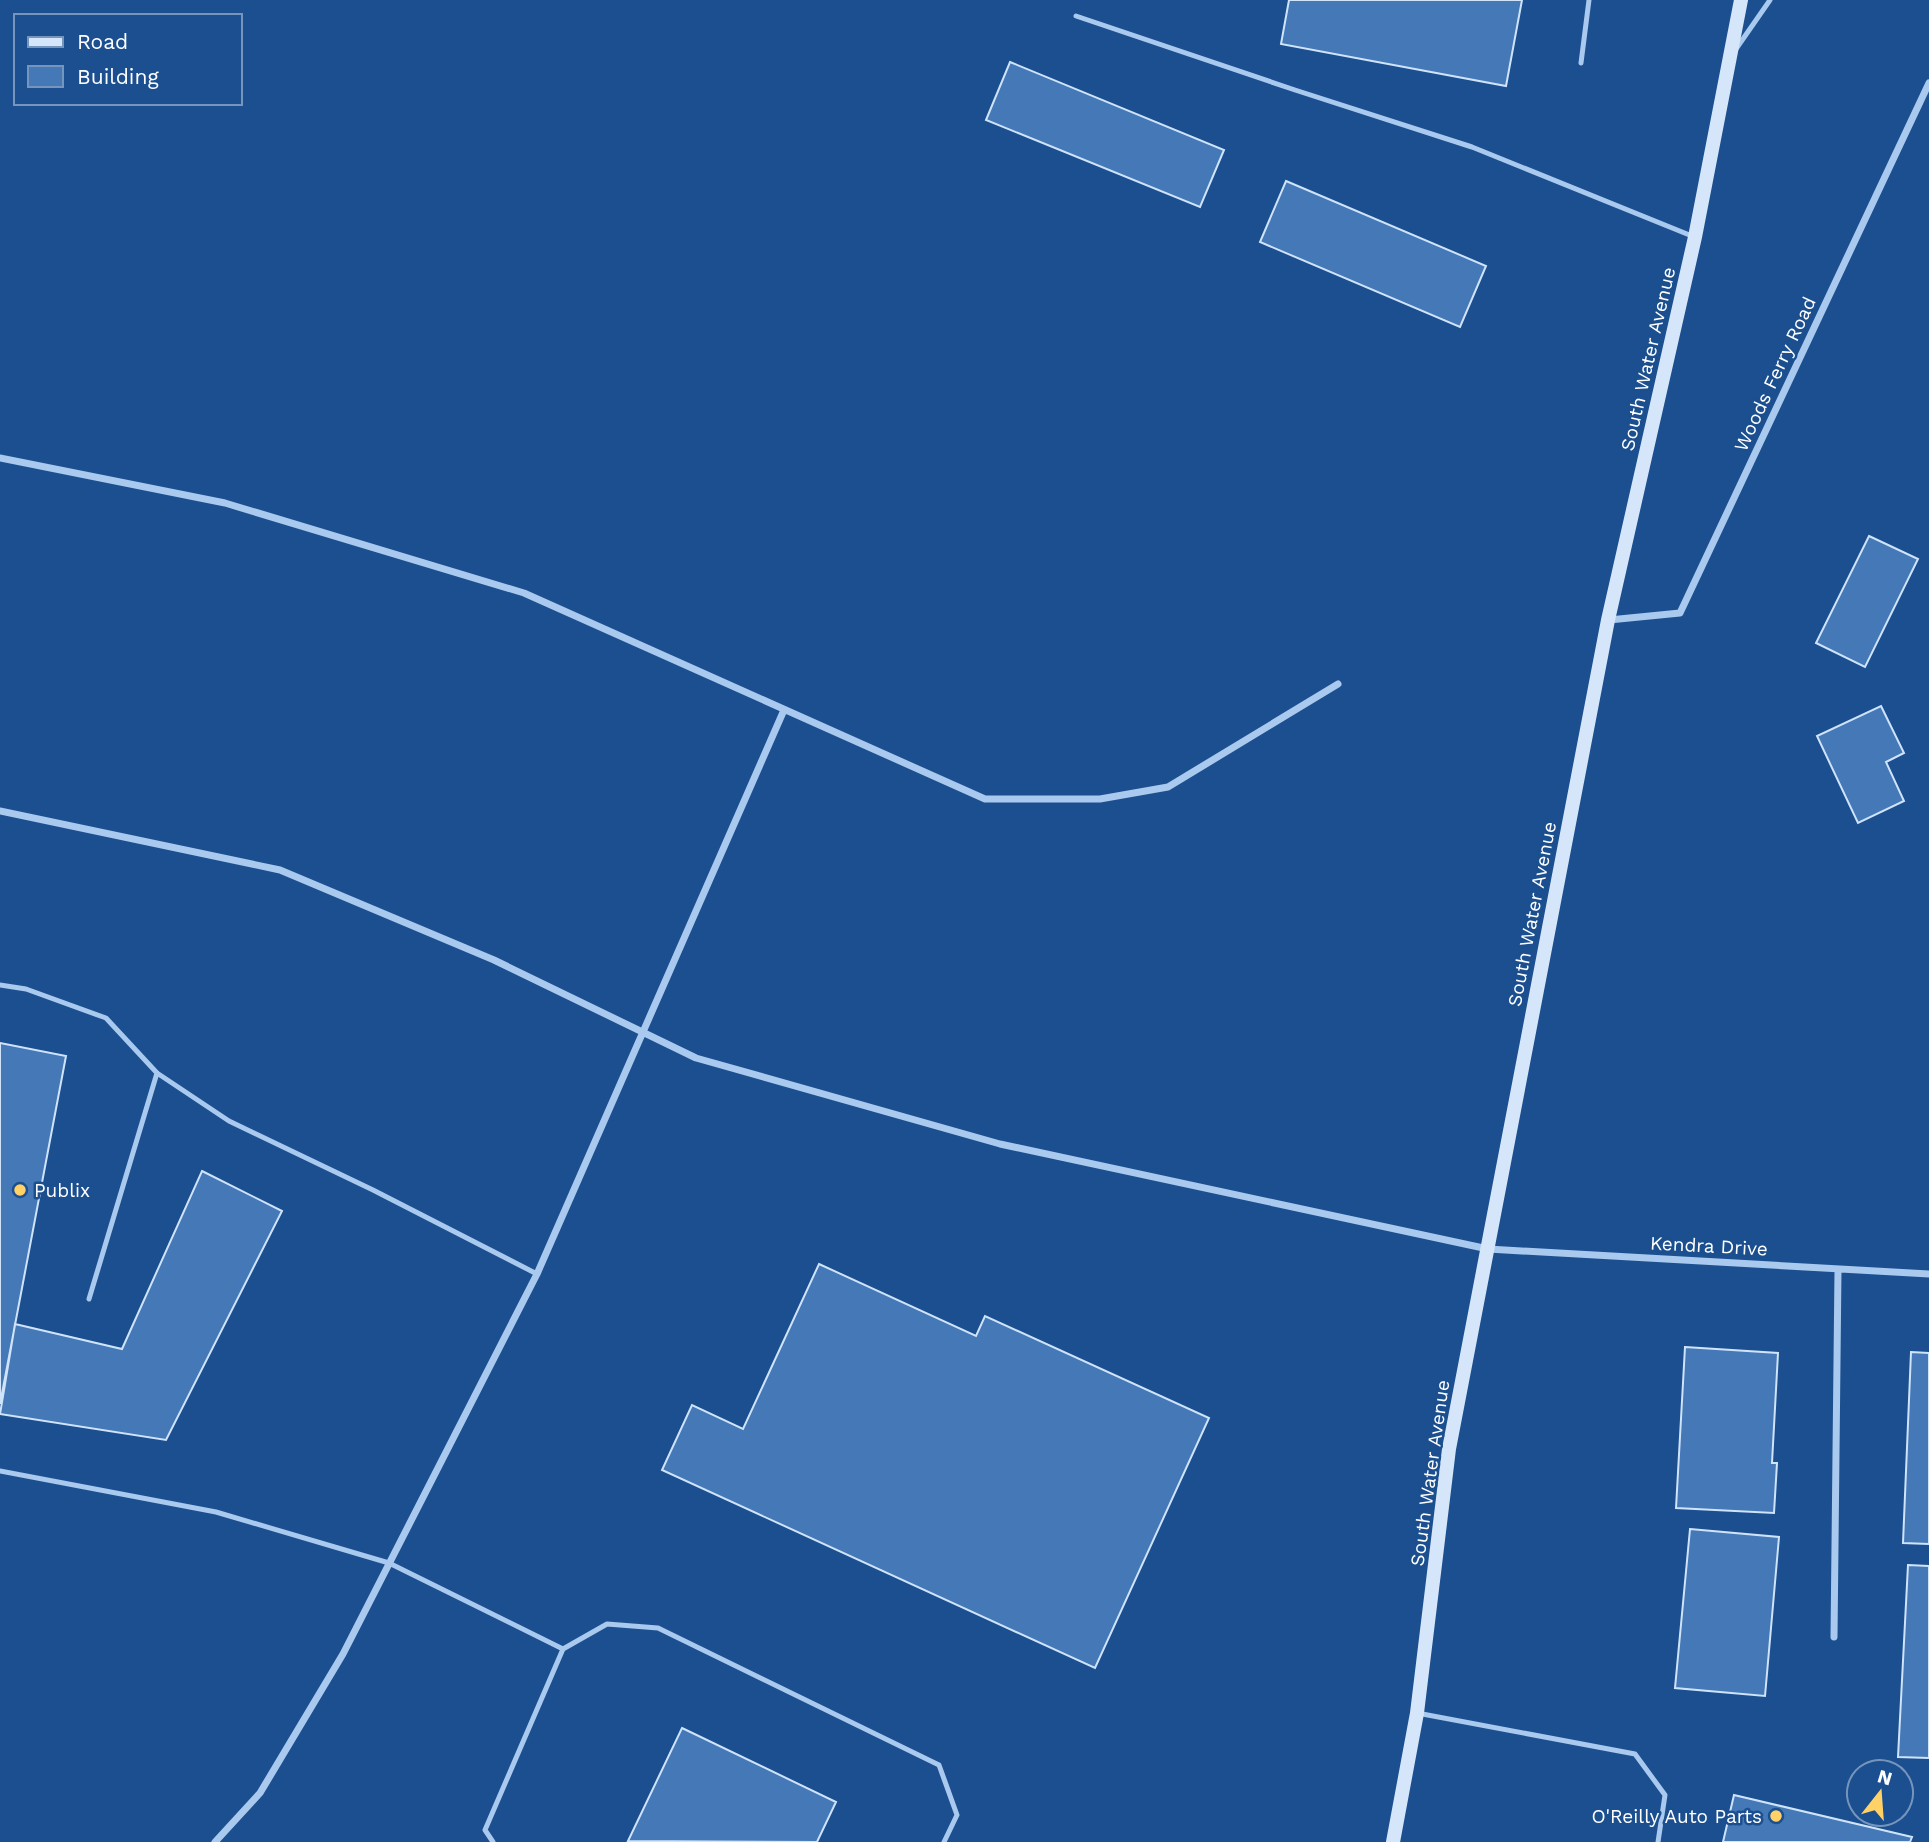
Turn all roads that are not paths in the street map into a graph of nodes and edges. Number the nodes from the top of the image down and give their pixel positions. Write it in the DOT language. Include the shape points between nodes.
graph roads {
  1 [pos="1589,0"];
  2 [pos="1741,0"];
  3 [pos="1770,0"];
  4 [pos="1076,16"];
  5 [pos="1730,58"];
  6 [pos="1581,63"];
  7 [pos="1929,83"];
  8 [pos="1695,237"];
  9 [pos="0,458"];
  10 [pos="1608,620"];
  11 [pos="1338,684"];
  12 [pos="784,710"];
  13 [pos="0,811"];
  14 [pos="0,985"];
  15 [pos="641,1033"];
  16 [pos="157,1073"];
  17 [pos="1488,1249"];
  18 [pos="1838,1270"];
  19 [pos="537,1273"];
  20 [pos="1929,1274"];
  21 [pos="89,1299"];
  22 [pos="0,1472"];
  23 [pos="390,1563"];
  24 [pos="1834,1637"];
  25 [pos="564,1649"];
  26 [pos="1418,1713"];
  27 [pos="215,1842"];
  28 [pos="493,1842"];
  29 [pos="944,1842"];
  30 [pos="1393,1842"];
  31 [pos="1658,1842"];
  1 -- 6 [label="lane"];
  2 -- 5 [label="main road, South Water Avenue"];
  3 -- 5 [label="lane"];
  4 -- 8 [label="lane" via="1472,147"];
  5 -- 8 [label="main road, South Water Avenue"];
  7 -- 10 [label="street, Woods Ferry Road" via="1680,613"];
  8 -- 10 [label="main road, South Water Avenue"];
  9 -- 12 [label="street" via="225,503 524,593"];
  10 -- 17 [label="main road, South Water Avenue"];
  11 -- 12 [label="street" via="1168,788 1100,799 985,799"];
  12 -- 15 [label="street"];
  13 -- 15 [label="street, Kendra Drive" via="280,870 494,960"];
  14 -- 16 [label="lane" via="26,989 106,1017"];
  15 -- 17 [label="street, Kendra Drive" via="696,1058 1000,1144"];
  15 -- 19 [label="street"];
  16 -- 19 [label="lane" via="229,1121"];
  16 -- 21 [label="lane"];
  17 -- 18 [label="street, Kendra Drive"];
  17 -- 26 [label="main road, South Water Avenue" via="1449,1449"];
  18 -- 20 [label="street, Kendra Drive"];
  18 -- 24 [label="street"];
  19 -- 23 [label="street"];
  22 -- 23 [label="lane" via="216,1512"];
  23 -- 25 [label="lane"];
  23 -- 27 [label="street" via="343,1654 260,1793"];
  25 -- 28 [label="lane" via="485,1830"];
  25 -- 29 [label="lane" via="607,1624 658,1628 939,1765 957,1815"];
  26 -- 30 [label="main road, South Water Avenue"];
  26 -- 31 [label="lane" via="1635,1754 1665,1795"];
}
